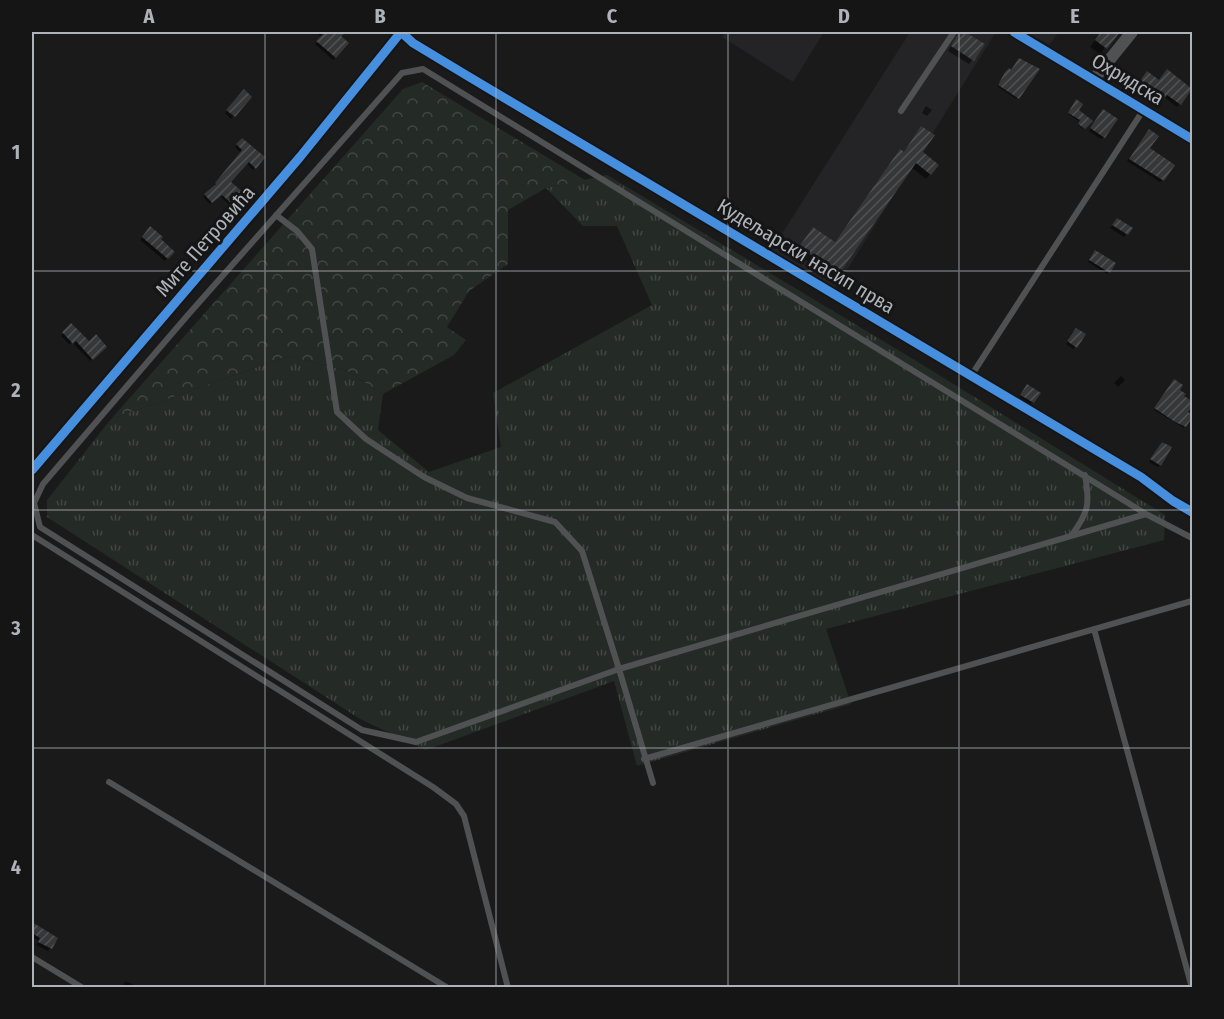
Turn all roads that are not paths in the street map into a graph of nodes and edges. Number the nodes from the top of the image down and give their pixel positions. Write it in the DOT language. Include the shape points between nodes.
graph roads {
  1 [pos="401,32"];
  2 [pos="954,32"];
  3 [pos="1014,32"];
  4 [pos="1132,32"];
  5 [pos="1094,79"];
  6 [pos="1144,110"];
  7 [pos="902,111"];
  8 [pos="1192,139"];
  9 [pos="276,215"];
  10 [pos="971,376"];
  11 [pos="32,470"];
  12 [pos="1085,475"];
  13 [pos="1192,512"];
  14 [pos="1146,514"];
  15 [pos="32,535"];
  16 [pos="1071,537"];
  17 [pos="1192,538"];
  18 [pos="1192,601"];
  19 [pos="1094,628"];
  20 [pos="619,669"];
  21 [pos="644,759"];
  22 [pos="109,782"];
  23 [pos="653,783"];
  24 [pos="32,957"];
  25 [pos="83,987"];
  26 [pos="448,987"];
  27 [pos="508,987"];
  28 [pos="1192,987"];
  1 -- 10 [label="street, Кудељарски насип прва" via="466,75"];
  1 -- 11 [label="street, Мите Петровића" via="300,157"];
  2 -- 7 [label="lane"];
  3 -- 5 [label="street, Охридска"];
  4 -- 5 [label="street"];
  5 -- 6 [label="street, Охридска"];
  6 -- 8 [label="street, Охридска"];
  6 -- 10 [label="lane"];
  9 -- 12 [label="lane" via="402,73 423,69"];
  9 -- 20 [label="lane" via="312,249 337,412 366,439 424,477 467,498 555,522 582,551"];
  9 -- 20 [label="lane" via="43,484 34,503 40,527 362,730 416,742"];
  10 -- 13 [label="street, Кудељарски насип прва" via="1141,477"];
  12 -- 14 [label="lane"];
  12 -- 16 [label="lane" via="1089,497 1084,518"];
  14 -- 16 [label="lane"];
  14 -- 17 [label="lane"];
  15 -- 27 [label="lane" via="456,804 464,816"];
  16 -- 20 [label="lane"];
  18 -- 19 [label="lane"];
  19 -- 21 [label="lane"];
  19 -- 28 [label="lane"];
  20 -- 21 [label="lane"];
  21 -- 23 [label="lane"];
  22 -- 26 [label="lane"];
  24 -- 25 [label="lane"];
}
